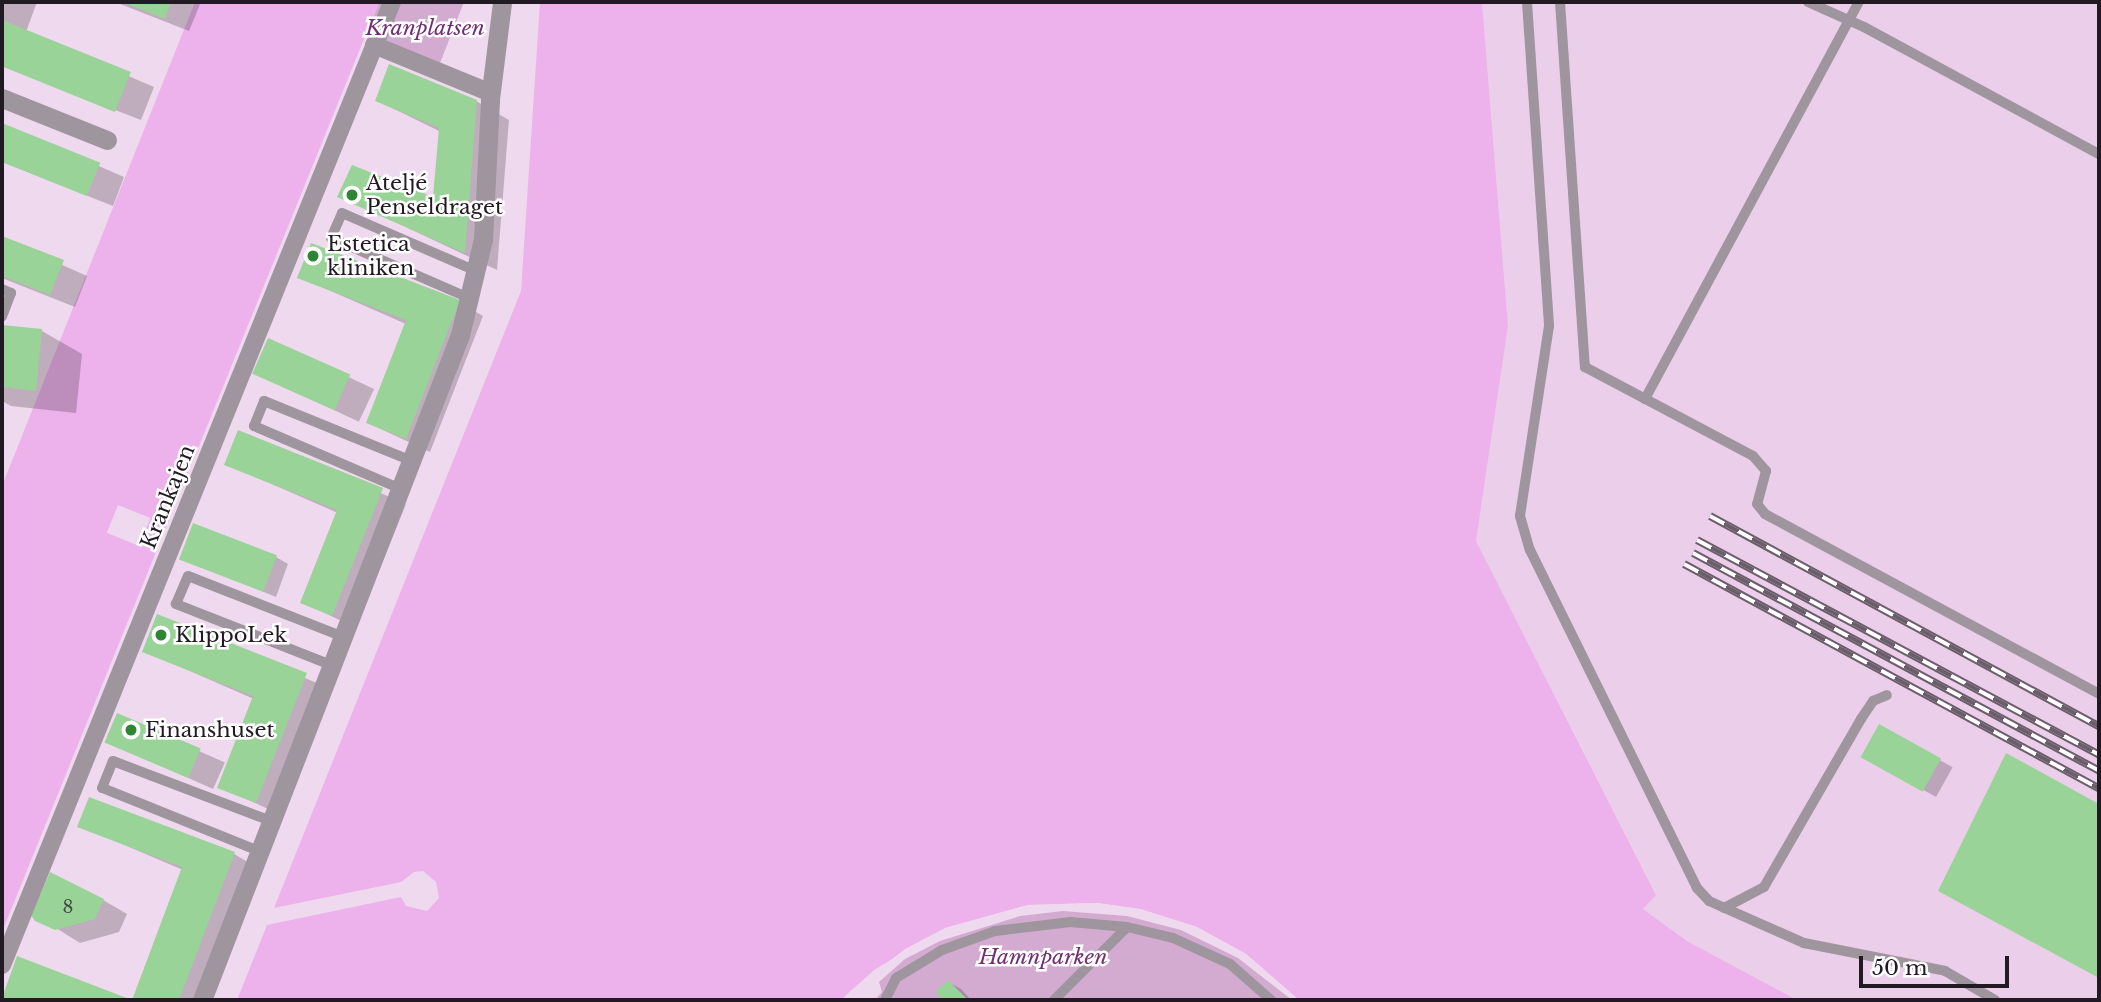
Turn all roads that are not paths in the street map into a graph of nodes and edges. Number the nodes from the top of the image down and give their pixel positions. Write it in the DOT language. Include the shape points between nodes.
graph roads {
  1 [pos="392,2"];
  2 [pos="502,2"];
  3 [pos="1527,2"];
  4 [pos="1560,2"];
  5 [pos="1808,2"];
  6 [pos="1859,2"];
  7 [pos="1847,23"];
  8 [pos="374,45"];
  9 [pos="491,93"];
  10 [pos="2,98"];
  11 [pos="107,140"];
  12 [pos="2099,154"];
  13 [pos="475,271"];
  14 [pos="2,289"];
  15 [pos="469,299"];
  16 [pos="2,316"];
  17 [pos="1645,399"];
  18 [pos="412,461"];
  19 [pos="401,489"];
  20 [pos="341,636"];
  21 [pos="331,665"];
  22 [pos="2099,694"];
  23 [pos="1887,695"];
  24 [pos="271,821"];
  25 [pos="259,851"];
  26 [pos="1724,908"];
  27 [pos="1127,927"];
  28 [pos="2,965"];
  29 [pos="1273,999"];
  30 [pos="202,1000"];
  31 [pos="885,1000"];
  32 [pos="1054,1000"];
  33 [pos="1995,1000"];
  1 -- 8 [label="street, Krankajen"];
  2 -- 9 [label="street"];
  3 -- 26 [label="lane" via="1549,326 1520,516 1530,550 1697,888"];
  4 -- 17 [label="lane" via="1585,367"];
  5 -- 7 [label="lane"];
  6 -- 7 [label="lane"];
  7 -- 12 [label="lane" via="1864,27"];
  7 -- 17 [label="lane"];
  8 -- 9 [label="street"];
  8 -- 28 [label="street, Krankajen"];
  9 -- 13 [label="street" via="483,239"];
  10 -- 11 [label="street"];
  13 -- 15 [label="street"];
  13 -- 15 [label="lane" via="342,213 331,238"];
  14 -- 16 [label="lane" via="11,293"];
  15 -- 18 [label="street"];
  17 -- 22 [label="lane" via="1753,456 1766,471 1757,504 1765,514"];
  18 -- 19 [label="street"];
  18 -- 19 [label="lane" via="264,401 254,426"];
  19 -- 20 [label="street"];
  20 -- 21 [label="street"];
  20 -- 21 [label="lane" via="188,576 176,604"];
  21 -- 24 [label="street"];
  23 -- 26 [label="lane" via="1873,701 1861,719 1764,887"];
  24 -- 25 [label="street"];
  24 -- 25 [label="lane" via="113,761 102,788"];
  25 -- 30 [label="street"];
  26 -- 33 [label="lane" via="1804,943 1945,971"];
  27 -- 29 [label="lane" via="1202,950 1230,964"];
  27 -- 31 [label="lane" via="1059,923 995,931 927,958 888,986"];
  27 -- 32 [label="lane"];
}
